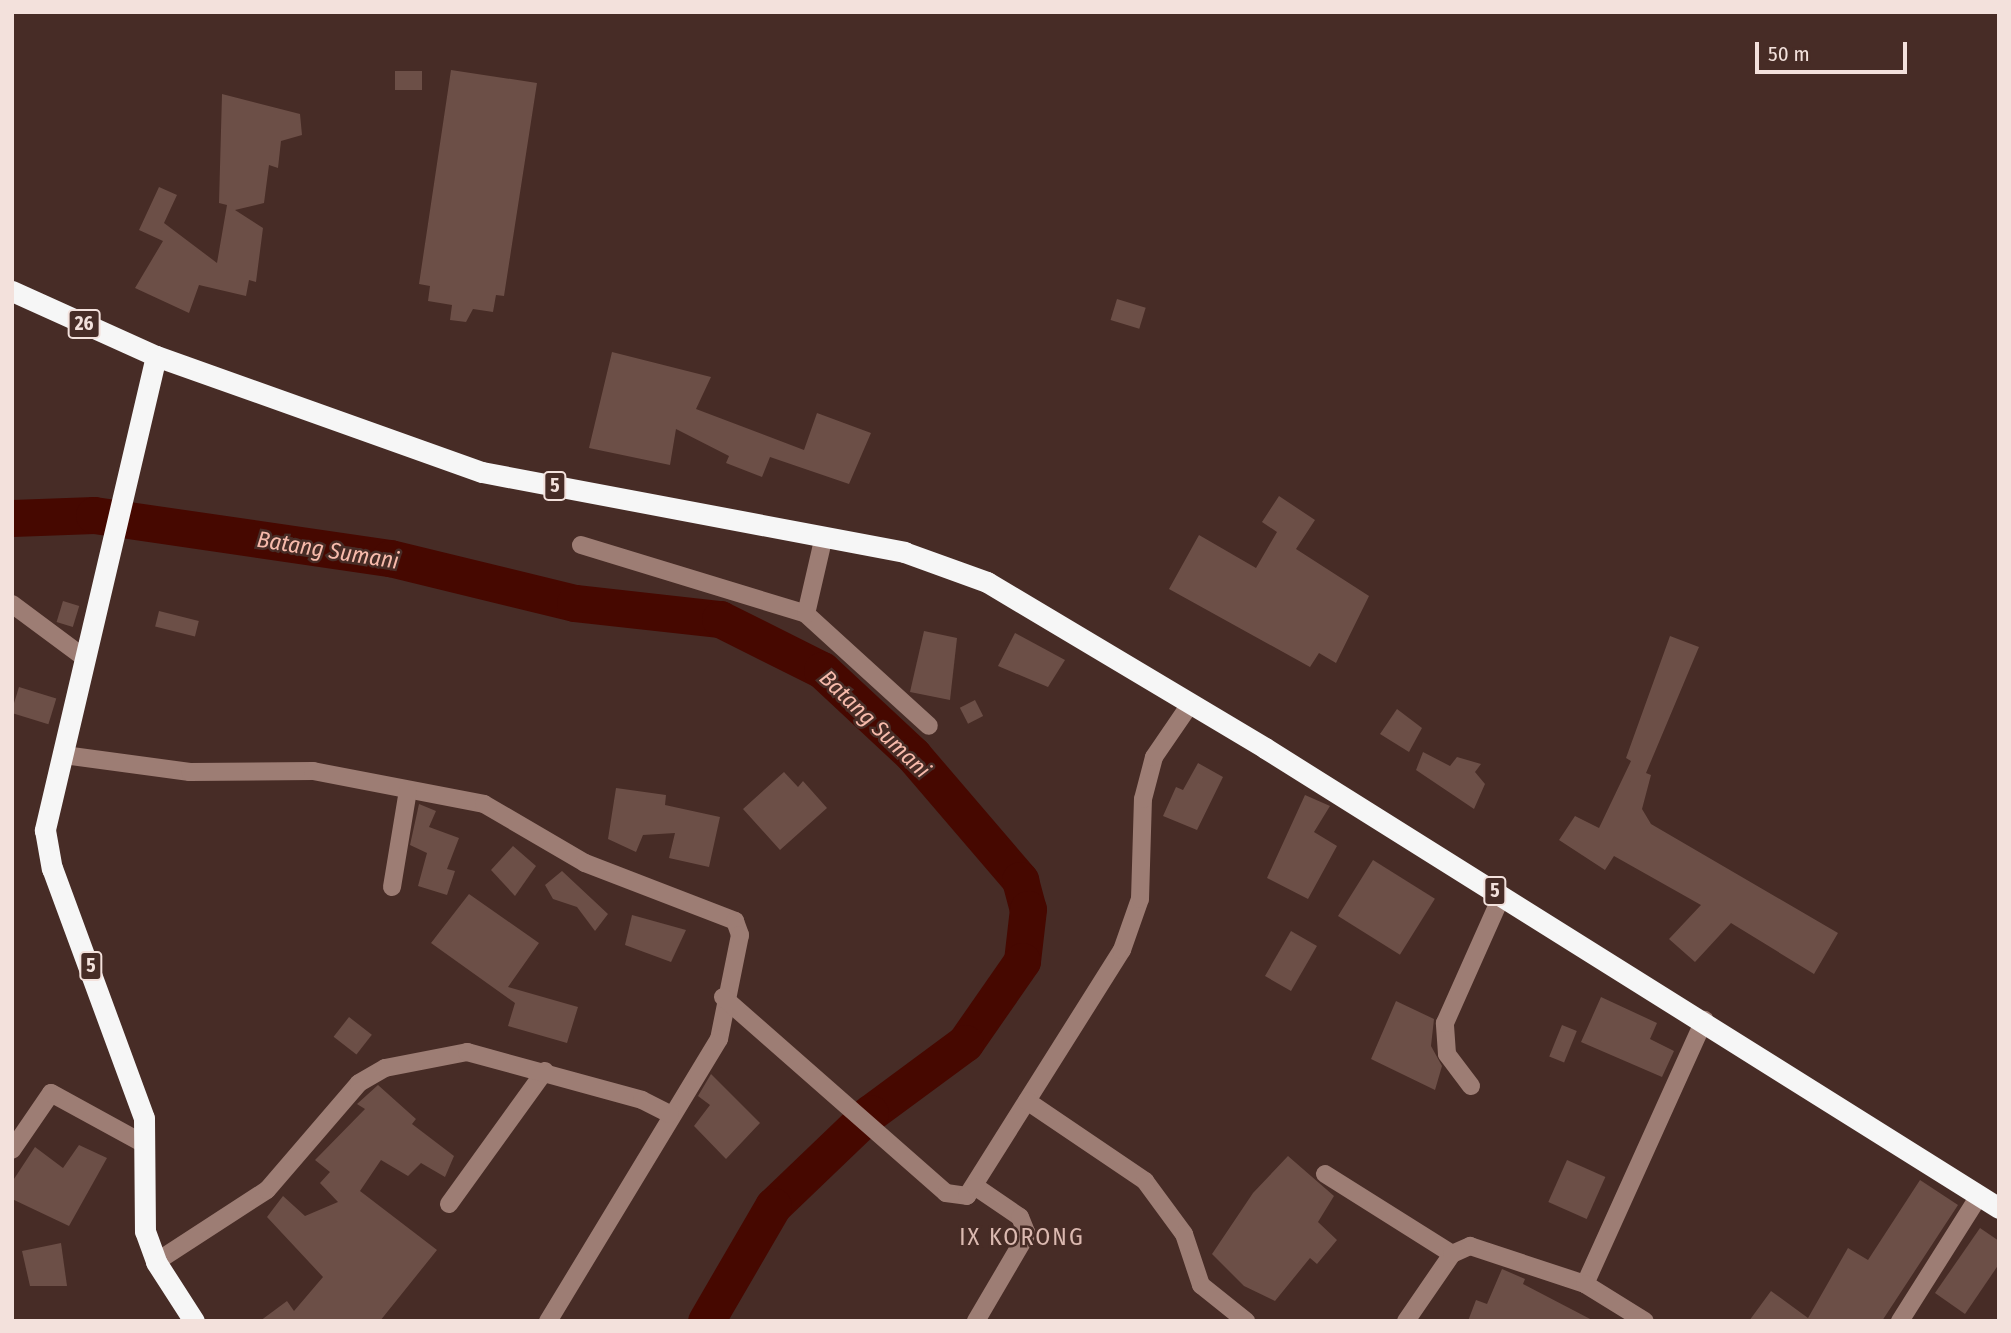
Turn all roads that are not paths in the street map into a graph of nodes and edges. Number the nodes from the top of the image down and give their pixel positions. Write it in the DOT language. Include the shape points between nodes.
graph roads {
  1 [pos="12,291"];
  2 [pos="156,356"];
  3 [pos="824,536"];
  4 [pos="581,545"];
  5 [pos="12,604"];
  6 [pos="806,614"];
  7 [pos="86,659"];
  8 [pos="1191,703"];
  9 [pos="929,726"];
  10 [pos="64,755"];
  11 [pos="408,790"];
  12 [pos="391,887"];
  13 [pos="1502,895"];
  14 [pos="723,997"];
  15 [pos="1703,1020"];
  16 [pos="545,1071"];
  17 [pos="1471,1086"];
  18 [pos="1027,1101"];
  19 [pos="670,1114"];
  20 [pos="146,1145"];
  21 [pos="12,1150"];
  22 [pos="1325,1174"];
  23 [pos="976,1187"];
  24 [pos="1979,1196"];
  25 [pos="449,1204"];
  26 [pos="1999,1208"];
  27 [pos="1452,1254"];
  28 [pos="156,1262"];
  29 [pos="1585,1284"];
  30 [pos="194,1321"];
  31 [pos="548,1321"];
  32 [pos="976,1321"];
  33 [pos="1246,1321"];
  34 [pos="1406,1321"];
  35 [pos="1645,1321"];
  36 [pos="1900,1321"];
  1 -- 2 [label="highway, 26"];
  2 -- 3 [label="highway, 5" via="482,472"];
  2 -- 7 [label="highway, 5"];
  3 -- 6 [label="street"];
  3 -- 8 [label="highway, 5" via="987,582"];
  4 -- 6 [label="street"];
  5 -- 7 [label="street"];
  6 -- 9 [label="street"];
  7 -- 10 [label="highway, 5"];
  8 -- 13 [label="highway, 5"];
  8 -- 18 [label="street" via="1151,767 1143,799 1140,899 1122,950"];
  10 -- 11 [label="street" via="190,772 313,771"];
  10 -- 20 [label="highway, 5" via="47,811 47,850 125,1051"];
  11 -- 12 [label="street"];
  11 -- 14 [label="street" via="494,807 585,863 735,921 740,935"];
  13 -- 15 [label="highway, 5"];
  13 -- 17 [label="street" via="1445,1023 1447,1054"];
  14 -- 19 [label="street" via="719,1039"];
  14 -- 23 [label="street" via="946,1193 967,1196"];
  15 -- 24 [label="highway, 5"];
  15 -- 29 [label="street"];
  16 -- 19 [label="street"];
  16 -- 25 [label="street"];
  16 -- 28 [label="street" via="458,1052 374,1073 267,1190"];
  18 -- 23 [label="street"];
  18 -- 33 [label="street" via="1145,1181 1184,1234 1201,1285"];
  19 -- 31 [label="street"];
  20 -- 21 [label="street" via="51,1093 32,1112"];
  20 -- 28 [label="highway, 5" via="143,1198"];
  22 -- 27 [label="street"];
  23 -- 32 [label="street" via="1020,1217 1027,1234"];
  24 -- 26 [label="highway, 5"];
  24 -- 36 [label="street"];
  27 -- 29 [label="street" via="1470,1246"];
  27 -- 34 [label="street"];
  28 -- 30 [label="highway, 5"];
  29 -- 35 [label="street"];
}
